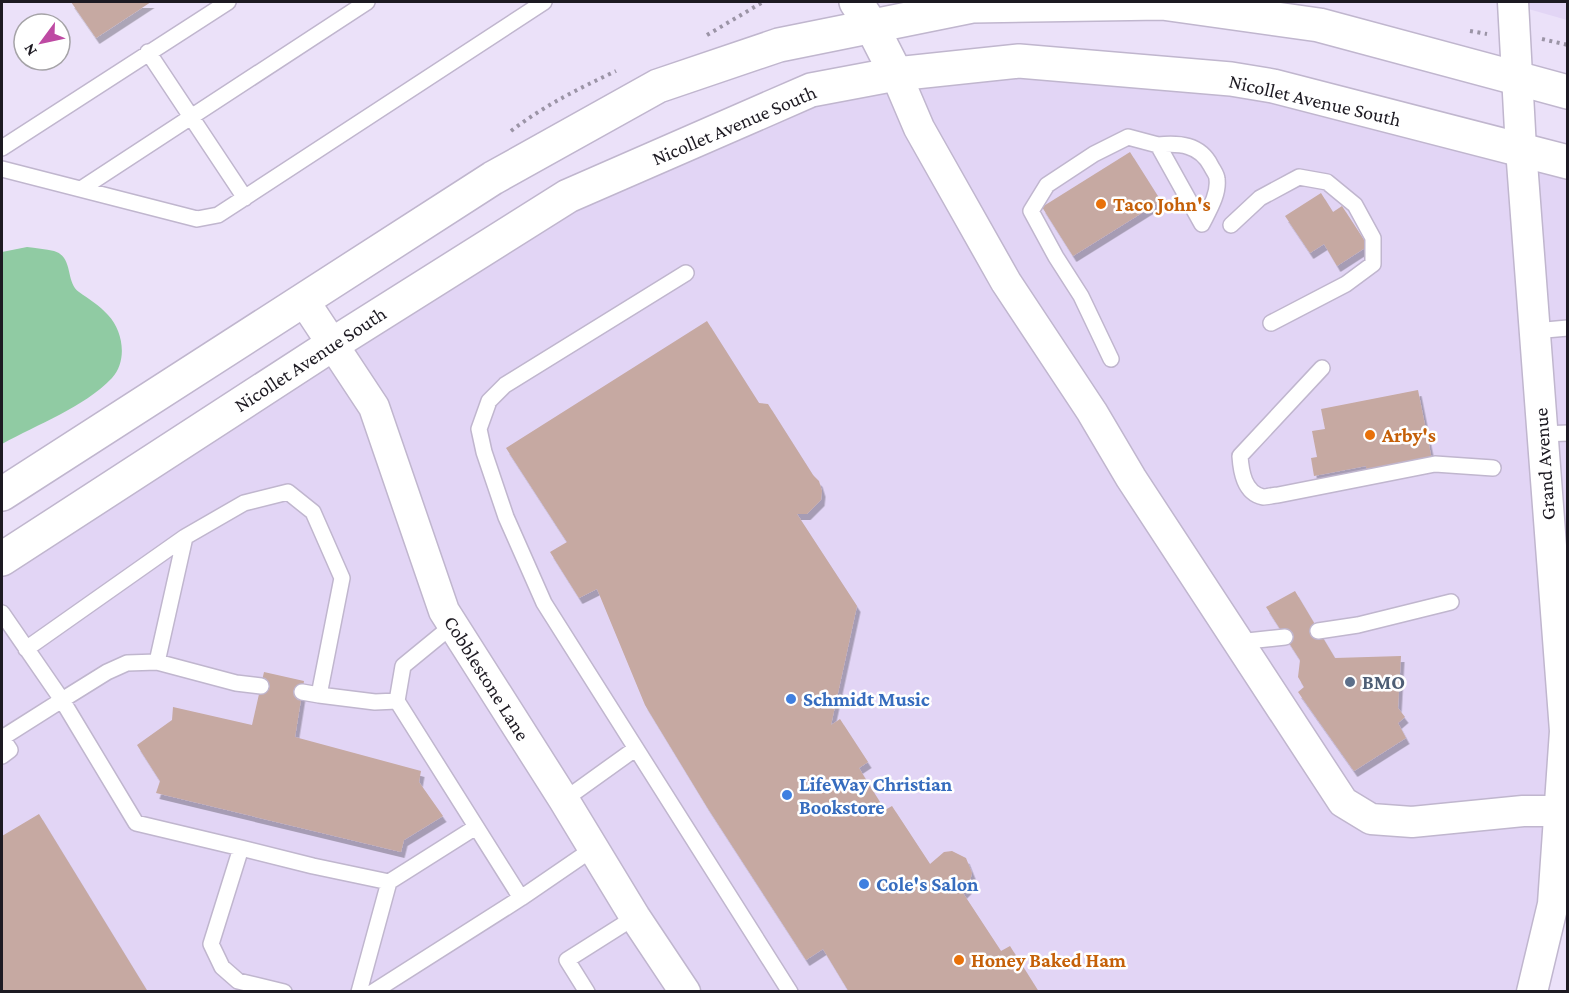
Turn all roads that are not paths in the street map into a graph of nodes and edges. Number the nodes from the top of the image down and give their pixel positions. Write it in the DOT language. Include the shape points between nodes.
graph roads {
  1 [pos="228,2"];
  2 [pos="367,2"];
  3 [pos="544,2"];
  4 [pos="1513,2"];
  5 [pos="864,13"];
  6 [pos="148,52"];
  7 [pos="896,74"];
  8 [pos="1516,79"];
  9 [pos="1568,92"];
  10 [pos="191,117"];
  11 [pos="1158,145"];
  12 [pos="2,148"];
  13 [pos="1521,149"];
  14 [pos="1568,162"];
  15 [pos="2,169"];
  16 [pos="81,189"];
  17 [pos="245,198"];
  18 [pos="1231,225"];
  19 [pos="686,273"];
  20 [pos="304,301"];
  21 [pos="1271,323"];
  22 [pos="1568,328"];
  23 [pos="1534,331"];
  24 [pos="333,344"];
  25 [pos="1111,359"];
  26 [pos="1322,368"];
  27 [pos="1555,434"];
  28 [pos="1493,468"];
  29 [pos="2,494"];
  30 [pos="185,537"];
  31 [pos="2,559"];
  32 [pos="1561,583"];
  33 [pos="1451,602"];
  34 [pos="2,613"];
  35 [pos="453,625"];
  36 [pos="1318,631"];
  37 [pos="1285,637"];
  38 [pos="1238,642"];
  39 [pos="26,649"];
  40 [pos="157,662"];
  41 [pos="261,686"];
  42 [pos="302,692"];
  43 [pos="319,695"];
  44 [pos="62,700"];
  45 [pos="397,701"];
  46 [pos="1566,731"];
  47 [pos="2,738"];
  48 [pos="635,749"];
  49 [pos="2,756"];
  50 [pos="564,800"];
  51 [pos="1558,811"];
  52 [pos="476,827"];
  53 [pos="241,848"];
  54 [pos="594,848"];
  55 [pos="388,882"];
  56 [pos="521,898"];
  57 [pos="635,917"];
  58 [pos="284,992"];
  59 [pos="359,992"];
  60 [pos="373,992"];
  61 [pos="587,992"];
  62 [pos="685,992"];
  63 [pos="790,992"];
  64 [pos="1532,992"];
  1 -- 6 [label="lane"];
  2 -- 10 [label="lane"];
  3 -- 17 [label="lane"];
  4 -- 8 [label="street, Grand Avenue"];
  5 -- 7 [label="main road"];
  5 -- 8 [label="main road" via="972,6 1162,3 1319,25"];
  5 -- 20 [label="main road" via="658,86 494,178"];
  6 -- 10 [label="lane"];
  6 -- 12 [label="lane"];
  7 -- 13 [label="main road, Nicollet Avenue South" via="1019,61 1231,79 1273,86"];
  7 -- 24 [label="main road, Nicollet Avenue South" via="811,90 568,196"];
  7 -- 38 [label="street" via="919,128 1006,282"];
  8 -- 9 [label="main road"];
  8 -- 13 [label="street, Grand Avenue"];
  10 -- 16 [label="lane"];
  10 -- 17 [label="lane"];
  11 -- 11 [label="lane" via="1202,224 1215,199 1217,178 1209,162 1195,148"];
  11 -- 25 [label="lane" via="1128,137 1094,154 1047,184 1031,211 1081,296"];
  13 -- 14 [label="main road, Nicollet Avenue South"];
  13 -- 23 [label="street, Grand Avenue"];
  15 -- 16 [label="lane"];
  16 -- 17 [label="lane" via="197,219 218,215"];
  18 -- 21 [label="lane" via="1260,198 1299,177 1327,182 1355,205 1373,238 1373,264 1346,284"];
  19 -- 48 [label="lane" via="505,385 489,401 479,429 506,518 544,603"];
  20 -- 24 [label="street, Cobblestone Lane"];
  20 -- 29 [label="main road"];
  22 -- 23 [label="lane"];
  23 -- 27 [label="street, Grand Avenue"];
  24 -- 31 [label="main road, Nicollet Avenue South"];
  24 -- 35 [label="street, Cobblestone Lane" via="374,407 444,610"];
  26 -- 28 [label="lane" via="1240,456 1241,474 1251,490 1263,497 1278,495 1435,464"];
  27 -- 32 [label="street, Grand Avenue"];
  30 -- 39 [label="lane"];
  30 -- 40 [label="lane"];
  30 -- 43 [label="lane" via="244,503 288,492 313,512 342,578"];
  32 -- 46 [label="street, Grand Avenue"];
  33 -- 36 [label="lane"];
  34 -- 39 [label="lane"];
  35 -- 45 [label="lane" via="403,666"];
  35 -- 50 [label="street, Cobblestone Lane"];
  37 -- 38 [label="lane"];
  38 -- 51 [label="street" via="1343,802 1371,819 1412,822"];
  39 -- 44 [label="lane"];
  40 -- 41 [label="lane"];
  40 -- 44 [label="lane" via="127,663"];
  42 -- 43 [label="lane"];
  43 -- 45 [label="lane"];
  44 -- 47 [label="lane"];
  44 -- 53 [label="lane" via="136,823"];
  45 -- 52 [label="lane"];
  46 -- 51 [label="street, Grand Avenue"];
  47 -- 49 [label="lane" via="10,750"];
  48 -- 50 [label="lane"];
  48 -- 63 [label="lane"];
  50 -- 54 [label="street, Cobblestone Lane"];
  51 -- 64 [label="street, Grand Avenue" via="1553,904"];
  52 -- 55 [label="lane"];
  52 -- 56 [label="lane"];
  53 -- 55 [label="lane"];
  53 -- 58 [label="lane" via="211,944 222,967 238,981"];
  54 -- 56 [label="lane"];
  54 -- 57 [label="street, Cobblestone Lane"];
  55 -- 59 [label="lane"];
  56 -- 60 [label="lane"];
  57 -- 61 [label="lane" via="567,960"];
  57 -- 62 [label="street, Cobblestone Lane"];
}
